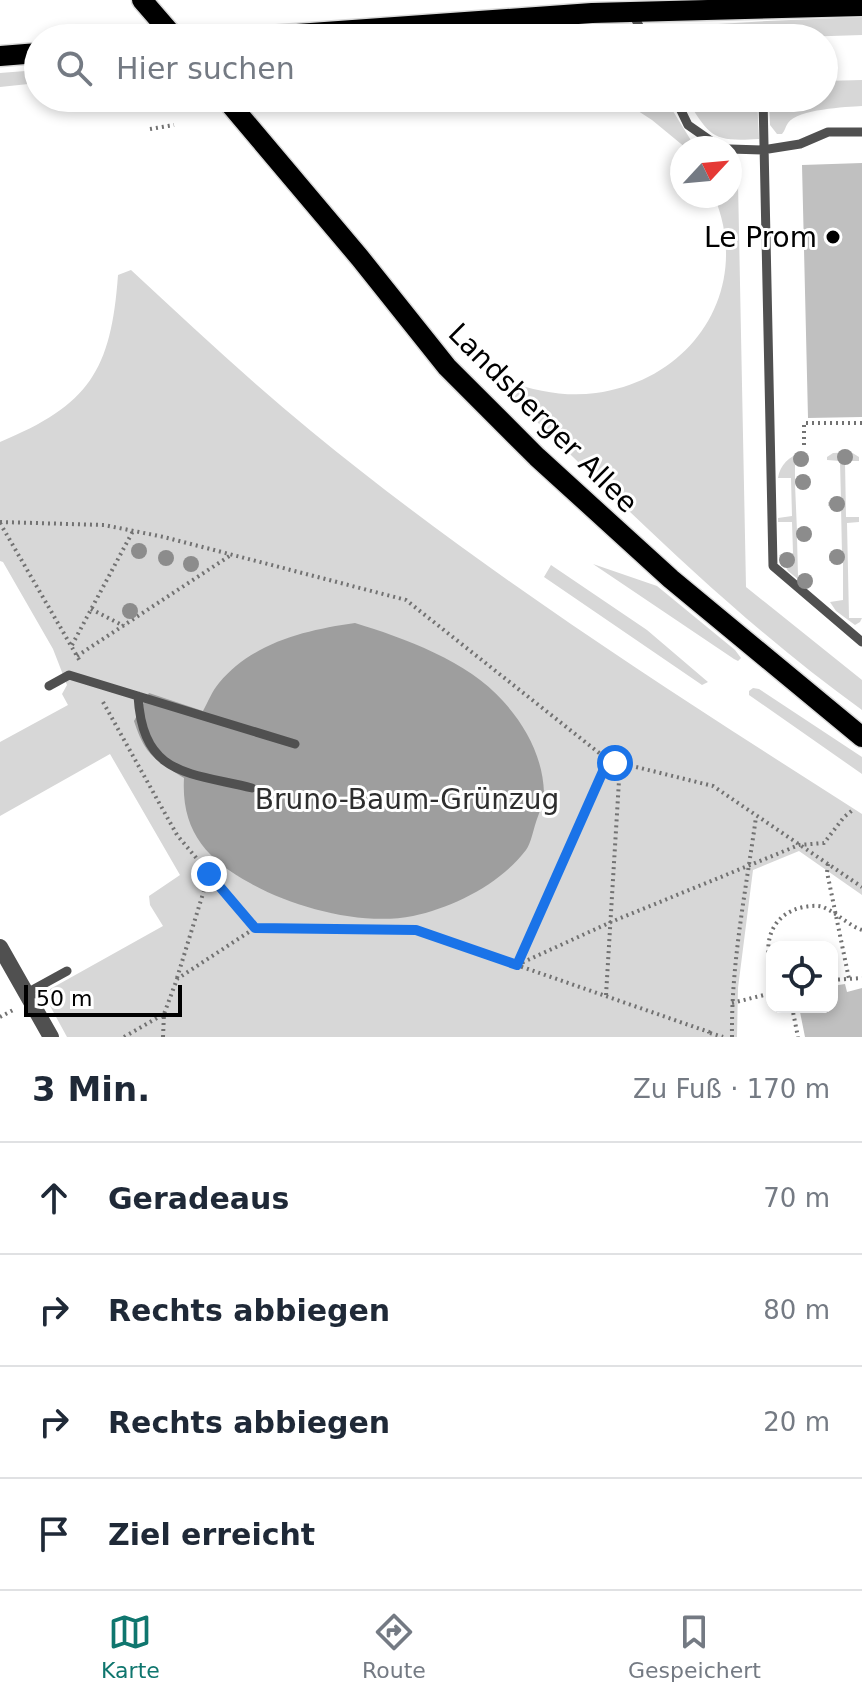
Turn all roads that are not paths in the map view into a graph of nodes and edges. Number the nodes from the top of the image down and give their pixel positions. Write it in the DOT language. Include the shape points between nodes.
graph roads {
  1 [pos="142,0"];
  2 [pos="735,0"];
  3 [pos="862,6"];
  4 [pos="632,12"];
  5 [pos="163,24"];
  6 [pos="451,24"];
  7 [pos="638,24"];
  8 [pos="24,54"];
  9 [pos="0,56"];
  10 [pos="237,112"];
  11 [pos="682,112"];
  12 [pos="763,112"];
  13 [pos="862,132"];
  14 [pos="704,136"];
  15 [pos="742,149"];
  16 [pos="762,150"];
  17 [pos="862,642"];
  18 [pos="49,686"];
  19 [pos="138,696"];
  20 [pos="862,737"];
  21 [pos="295,744"];
  22 [pos="252,788"];
  23 [pos="0,947"];
  24 [pos="67,971"];
  25 [pos="27,993"];
  26 [pos="51,1037"];
  1 -- 5 [label="main road"];
  2 -- 4 [label="main road"];
  3 -- 4 [label="main road"];
  4 -- 6 [label="main road"];
  4 -- 7 [label="lane"];
  8 -- 9 [label="main road"];
  10 -- 20 [label="main road, Landsberger Allee" via="447,367 537,457 671,579"];
  11 -- 14 [label="lane" via="688,125"];
  12 -- 16 [label="lane"];
  13 -- 16 [label="lane" via="828,132 800,144"];
  15 -- 16 [label="lane"];
  16 -- 17 [label="lane" via="773,566"];
  18 -- 19 [label="lane" via="69,675"];
  19 -- 21 [label="lane"];
  19 -- 22 [label="lane" via="145,738 157,757 184,772"];
  23 -- 25 [label="street"];
  24 -- 25 [label="lane"];
  25 -- 26 [label="street"];
}
